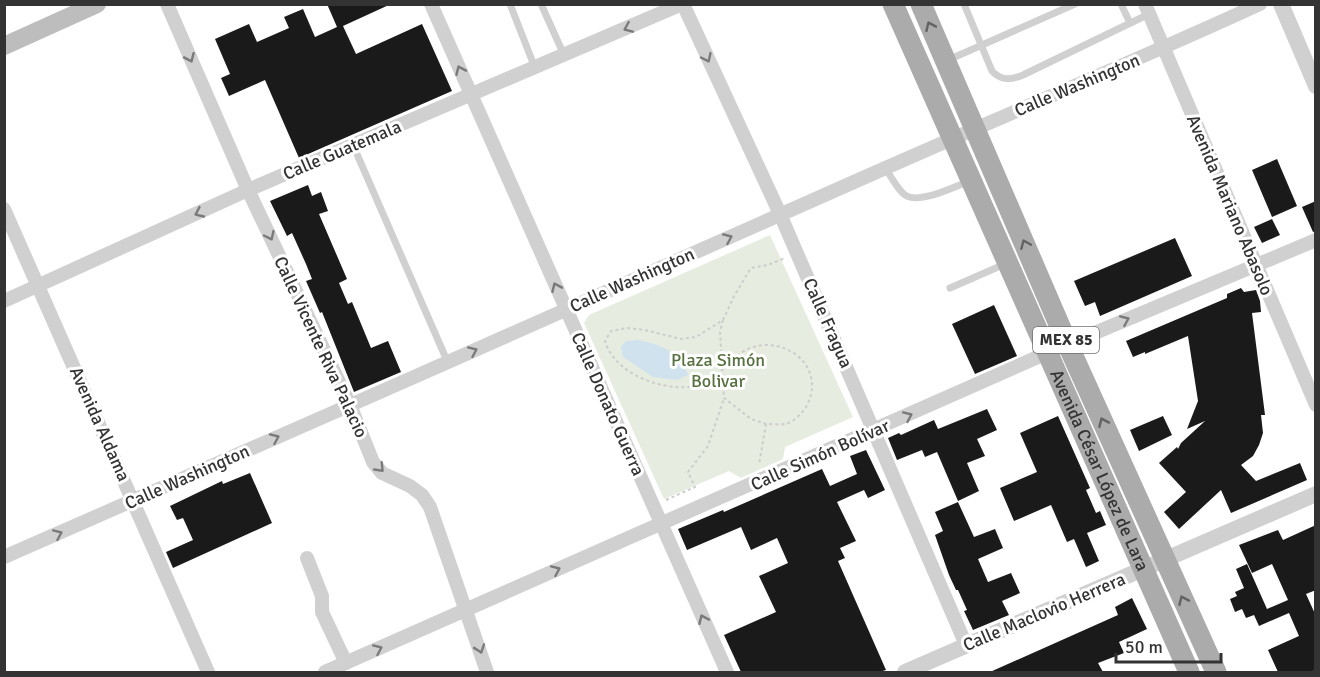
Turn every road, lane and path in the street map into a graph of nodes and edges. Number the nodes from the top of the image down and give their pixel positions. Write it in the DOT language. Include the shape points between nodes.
graph roads {
  1 [pos="97,4"];
  2 [pos="167,4"];
  3 [pos="431,4"];
  4 [pos="510,4"];
  5 [pos="541,4"];
  6 [pos="682,4"];
  7 [pos="893,4"];
  8 [pos="921,4"];
  9 [pos="964,4"];
  10 [pos="1075,4"];
  11 [pos="1121,4"];
  12 [pos="1260,4"];
  13 [pos="1281,4"];
  14 [pos="1147,9"];
  15 [pos="1130,23"];
  16 [pos="981,45"];
  17 [pos="4,46"];
  18 [pos="1163,48"];
  19 [pos="564,55"];
  20 [pos="946,61"];
  21 [pos="535,68"];
  22 [pos="1316,86"];
  23 [pos="471,96"];
  24 [pos="975,128"];
  25 [pos="952,138"];
  26 [pos="353,145"];
  27 [pos="885,168"];
  28 [pos="971,180"];
  29 [pos="248,190"];
  30 [pos="4,209"];
  31 [pos="780,214"];
  32 [pos="1316,240"];
  33 [pos="797,253"];
  34 [pos="1007,263"];
  35 [pos="1257,265"];
  36 [pos="39,286"];
  37 [pos="950,288"];
  38 [pos="4,301"];
  39 [pos="566,309"];
  40 [pos="723,320"];
  41 [pos="1068,345"];
  42 [pos="1047,353"];
  43 [pos="448,363"];
  44 [pos="724,398"];
  45 [pos="350,405"];
  46 [pos="1316,405"];
  47 [pos="766,424"];
  48 [pos="875,431"];
  49 [pos="765,478"];
  50 [pos="1316,494"];
  51 [pos="133,501"];
  52 [pos="653,506"];
  53 [pos="661,524"];
  54 [pos="4,557"];
  55 [pos="308,558"];
  56 [pos="1164,559"];
  57 [pos="1143,569"];
  58 [pos="466,609"];
  59 [pos="966,645"];
  60 [pos="346,663"];
  61 [pos="208,672"];
  62 [pos="325,672"];
  63 [pos="488,672"];
  64 [pos="727,672"];
  65 [pos="905,672"];
  66 [pos="1189,672"];
  67 [pos="1216,672"];
  1 -- 17 [label="main road"];
  2 -- 29 [label="street, Calle Vicente Riva Palacio, one-way"];
  23 -- 3 [label="street, Calle Donato Guerra, one-way"];
  4 -- 21 [label="lane"];
  5 -- 19 [label="lane"];
  6 -- 19 [label="street, Calle Guatemala, one-way"];
  6 -- 31 [label="street, Calle Fragua, one-way"];
  7 -- 25 [label="main road, Avenida César López de Lara / MEX 85"];
  20 -- 8 [label="main road, Avenida César López de Lara / MEX 85, one-way"];
  9 -- 16 [label="lane"];
  10 -- 16 [label="lane"];
  11 -- 15 [label="lane"];
  12 -- 18 [label="street, Calle Washington"];
  13 -- 22 [label="street"];
  14 -- 15 [label="lane"];
  14 -- 18 [label="street, Avenida Mariano Abasolo"];
  15 -- 16 [label="lane" via="1008,80 994,74"];
  16 -- 20 [label="lane"];
  18 -- 24 [label="street, Calle Washington"];
  18 -- 35 [label="street, Avenida Mariano Abasolo"];
  19 -- 21 [label="street, Calle Guatemala"];
  20 -- 24 [label="main road, Avenida César López de Lara / MEX 85"];
  21 -- 23 [label="street, Calle Guatemala"];
  23 -- 26 [label="street, Calle Guatemala"];
  39 -- 23 [label="street, Calle Donato Guerra, one-way"];
  24 -- 25 [label="street, Calle Washington"];
  41 -- 24 [label="main road, Avenida César López de Lara / MEX 85, one-way"];
  25 -- 27 [label="street, Calle Washington"];
  25 -- 28 [label="main road, Avenida César López de Lara / MEX 85"];
  26 -- 29 [label="street, Calle Guatemala"];
  26 -- 43 [label="lane"];
  27 -- 28 [label="lane" via="904,194 916,198"];
  27 -- 31 [label="street, Calle Washington"];
  28 -- 34 [label="main road, Avenida César López de Lara / MEX 85"];
  29 -- 36 [label="street, Calle Guatemala, one-way"];
  29 -- 45 [label="street, Calle Vicente Riva Palacio, one-way"];
  30 -- 36 [label="street, Avenida Aldama"];
  31 -- 33 [label="street, Calle Fragua"];
  39 -- 31 [label="street, Calle Washington, one-way"];
  32 -- 35 [label="street, Calle Simón Bolívar"];
  33 -- 40 [label="path" via="751,268"];
  33 -- 48 [label="street, Calle Fragua"];
  34 -- 37 [label="lane"];
  34 -- 42 [label="main road, Avenida César López de Lara / MEX 85"];
  41 -- 35 [label="street, Calle Simón Bolívar, one-way"];
  35 -- 46 [label="street, Avenida Mariano Abasolo"];
  36 -- 38 [label="street, Calle Guatemala"];
  36 -- 51 [label="street, Avenida Aldama"];
  43 -- 39 [label="street, Calle Washington, one-way"];
  39 -- 52 [label="street, Calle Donato Guerra"];
  40 -- 44 [label="path" via="720,332"];
  40 -- 47 [label="path, bridge" via="696,337 681,339 627,328 611,331 605,341 608,352 634,374 674,387 708,383 740,353 760,345 791,350 812,376 811,397 801,414 785,424"];
  41 -- 42 [label="street, Calle Simón Bolívar"];
  56 -- 41 [label="main road, Avenida César López de Lara / MEX 85, one-way"];
  48 -- 42 [label="street, Calle Simón Bolívar, one-way"];
  42 -- 57 [label="main road, Avenida César López de Lara / MEX 85"];
  43 -- 45 [label="street, Calle Washington"];
  44 -- 47 [label="path" via="751,419"];
  44 -- 52 [label="path" via="708,446 688,472 695,487"];
  51 -- 45 [label="street, Calle Washington, one-way"];
  45 -- 58 [label="street, Calle Vicente Riva Palacio, one-way" via="382,473 410,486 430,507"];
  47 -- 49 [label="path" via="758,462"];
  48 -- 49 [label="street, Calle Simón Bolívar"];
  48 -- 59 [label="street, Calle Fragua"];
  49 -- 53 [label="street, Calle Simón Bolívar"];
  50 -- 56 [label="street, Calle Maclovio Herrera"];
  54 -- 51 [label="street, Calle Washington, one-way"];
  51 -- 61 [label="street, Avenida Aldama"];
  52 -- 53 [label="street, Calle Donato Guerra"];
  58 -- 53 [label="street, Calle Simón Bolívar, one-way"];
  64 -- 53 [label="street, Calle Donato Guerra, one-way"];
  55 -- 60 [label="street" via="322,596 322,612"];
  56 -- 57 [label="street, Calle Maclovio Herrera"];
  67 -- 56 [label="main road, Avenida César López de Lara / MEX 85, one-way"];
  57 -- 59 [label="street, Calle Maclovio Herrera"];
  57 -- 66 [label="main road, Avenida César López de Lara / MEX 85"];
  60 -- 58 [label="street, Calle Simón Bolívar, one-way"];
  58 -- 63 [label="street, Calle Vicente Riva Palacio, one-way"];
  59 -- 65 [label="street, Calle Maclovio Herrera"];
  60 -- 62 [label="street, Calle Simón Bolívar"];
}
